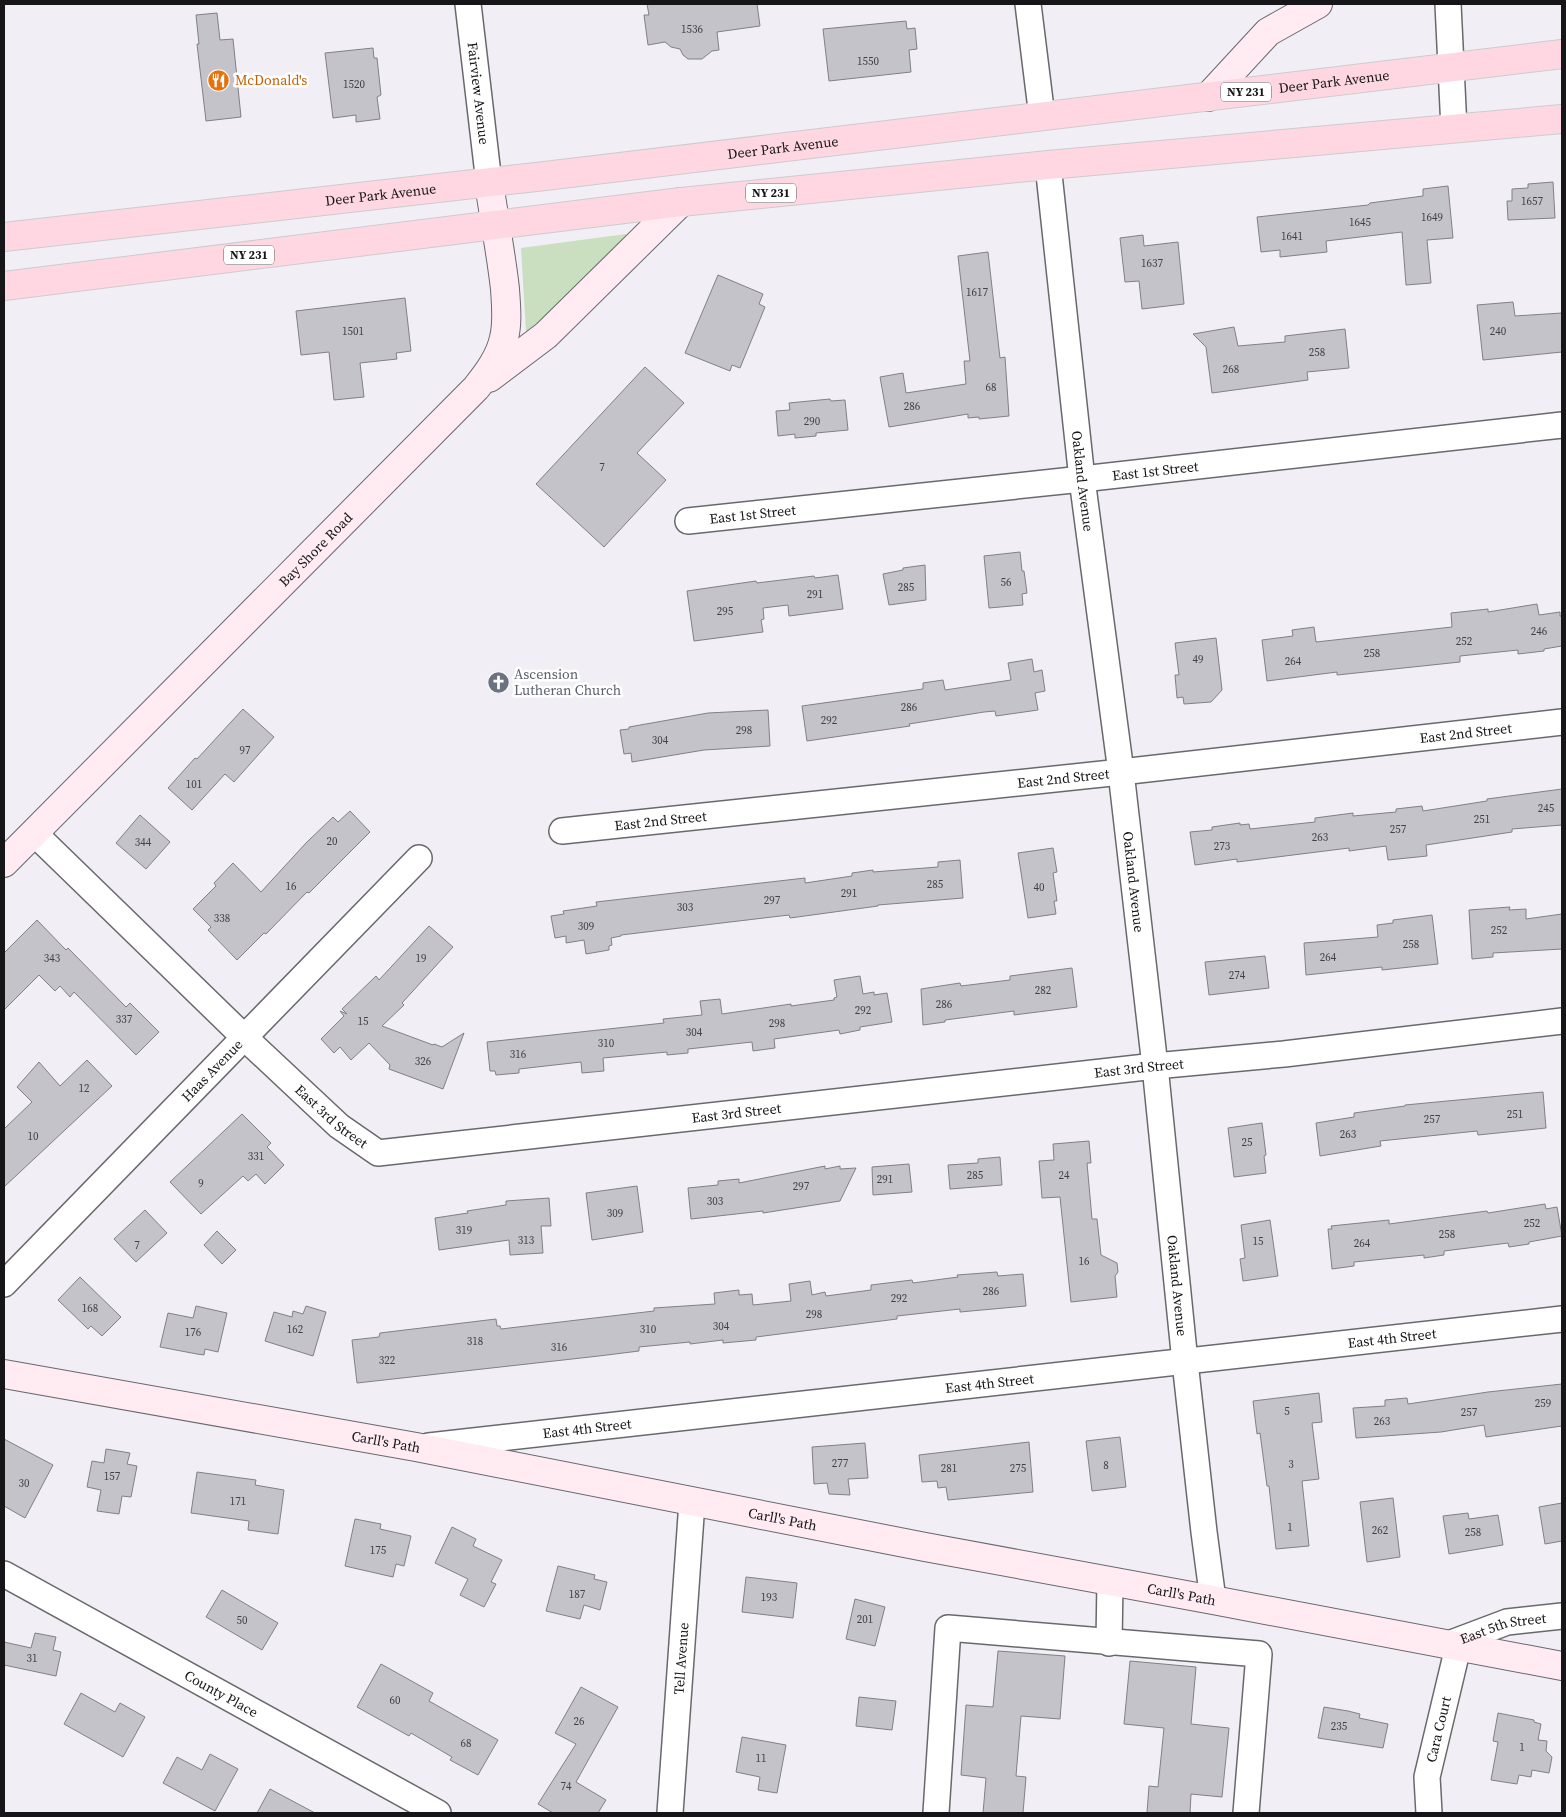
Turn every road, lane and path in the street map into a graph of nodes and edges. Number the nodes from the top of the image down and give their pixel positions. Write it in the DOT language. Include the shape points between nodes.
graph roads {
  1 [pos="468,4"];
  2 [pos="1028,4"];
  3 [pos="1318,4"];
  4 [pos="1448,4"];
  5 [pos="1562,54"];
  6 [pos="1450,68"];
  7 [pos="1208,97"];
  8 [pos="1042,117"];
  9 [pos="1562,119"];
  10 [pos="1454,129"];
  11 [pos="1048,165"];
  12 [pos="489,183"];
  13 [pos="682,202"];
  14 [pos="495,226"];
  15 [pos="4,237"];
  16 [pos="4,286"];
  17 [pos="476,388"];
  18 [pos="1562,425"];
  19 [pos="1082,480"];
  20 [pos="688,521"];
  21 [pos="1562,722"];
  22 [pos="1121,772"];
  23 [pos="562,831"];
  24 [pos="34,833"];
  25 [pos="419,858"];
  26 [pos="4,863"];
  27 [pos="1562,1021"];
  28 [pos="245,1038"];
  29 [pos="1155,1066"];
  30 [pos="4,1284"];
  31 [pos="1562,1318"];
  32 [pos="1185,1362"];
  33 [pos="4,1374"];
  34 [pos="416,1448"];
  35 [pos="692,1502"];
  36 [pos="4,1574"];
  37 [pos="1110,1581"];
  38 [pos="1214,1600"];
  39 [pos="1562,1616"];
  40 [pos="1109,1643"];
  41 [pos="1452,1646"];
  42 [pos="1562,1666"];
  43 [pos="438,1813"];
  44 [pos="670,1813"];
  45 [pos="936,1813"];
  46 [pos="1246,1813"];
  47 [pos="1429,1813"];
  1 -- 12 [label="street, Fairview Avenue"];
  2 -- 8 [label="street"];
  3 -- 7 [label="street" via="1268,32"];
  4 -- 6 [label="street"];
  5 -- 6 [label="main road, Deer Park Avenue / NY 231"];
  6 -- 7 [label="main road, Deer Park Avenue / NY 231"];
  6 -- 10 [label="street"];
  7 -- 8 [label="main road, Deer Park Avenue / NY 231"];
  8 -- 12 [label="main road, Deer Park Avenue / NY 231"];
  9 -- 10 [label="main road, NY 231"];
  10 -- 11 [label="main road, NY 231"];
  11 -- 13 [label="main road, NY 231"];
  11 -- 19 [label="street, Oakland Avenue"];
  12 -- 14 [label="street, Bay Shore Road"];
  12 -- 15 [label="main road, Deer Park Avenue / NY 231"];
  13 -- 14 [label="main road, NY 231"];
  13 -- 17 [label="street" via="546,335"];
  14 -- 16 [label="main road, NY 231"];
  14 -- 17 [label="street, Bay Shore Road" via="502,261 506,325 495,362"];
  17 -- 24 [label="street, Bay Shore Road"];
  18 -- 19 [label="street, East 1st Street"];
  19 -- 20 [label="street, East 1st Street"];
  19 -- 22 [label="street, Oakland Avenue"];
  21 -- 22 [label="street, East 2nd Street"];
  22 -- 23 [label="street, East 2nd Street"];
  22 -- 29 [label="street, Oakland Avenue"];
  24 -- 26 [label="street, Bay Shore Road"];
  24 -- 28 [label="street, East 3rd Street"];
  25 -- 28 [label="street, Haas Avenue"];
  27 -- 29 [label="street, East 3rd Street"];
  28 -- 29 [label="street, East 3rd Street" via="339,1126 378,1153"];
  28 -- 30 [label="street, Haas Avenue"];
  29 -- 32 [label="street, Oakland Avenue"];
  31 -- 32 [label="street, East 4th Street"];
  32 -- 34 [label="street, East 4th Street"];
  32 -- 38 [label="street, Oakland Avenue"];
  33 -- 34 [label="street, Carll's Path"];
  34 -- 35 [label="street, Carll's Path"];
  35 -- 37 [label="street, Carll's Path"];
  35 -- 44 [label="street, Tell Avenue"];
  36 -- 43 [label="street, County Place"];
  37 -- 38 [label="street, Carll's Path"];
  37 -- 40 [label="street"];
  38 -- 41 [label="street, Carll's Path"];
  39 -- 41 [label="street, East 5th Street" via="1507,1622"];
  40 -- 45 [label="street" via="948,1628"];
  40 -- 46 [label="street" via="1259,1654"];
  41 -- 42 [label="street, Carll's Path"];
  41 -- 47 [label="street, Cara Court" via="1426,1777"];
}
